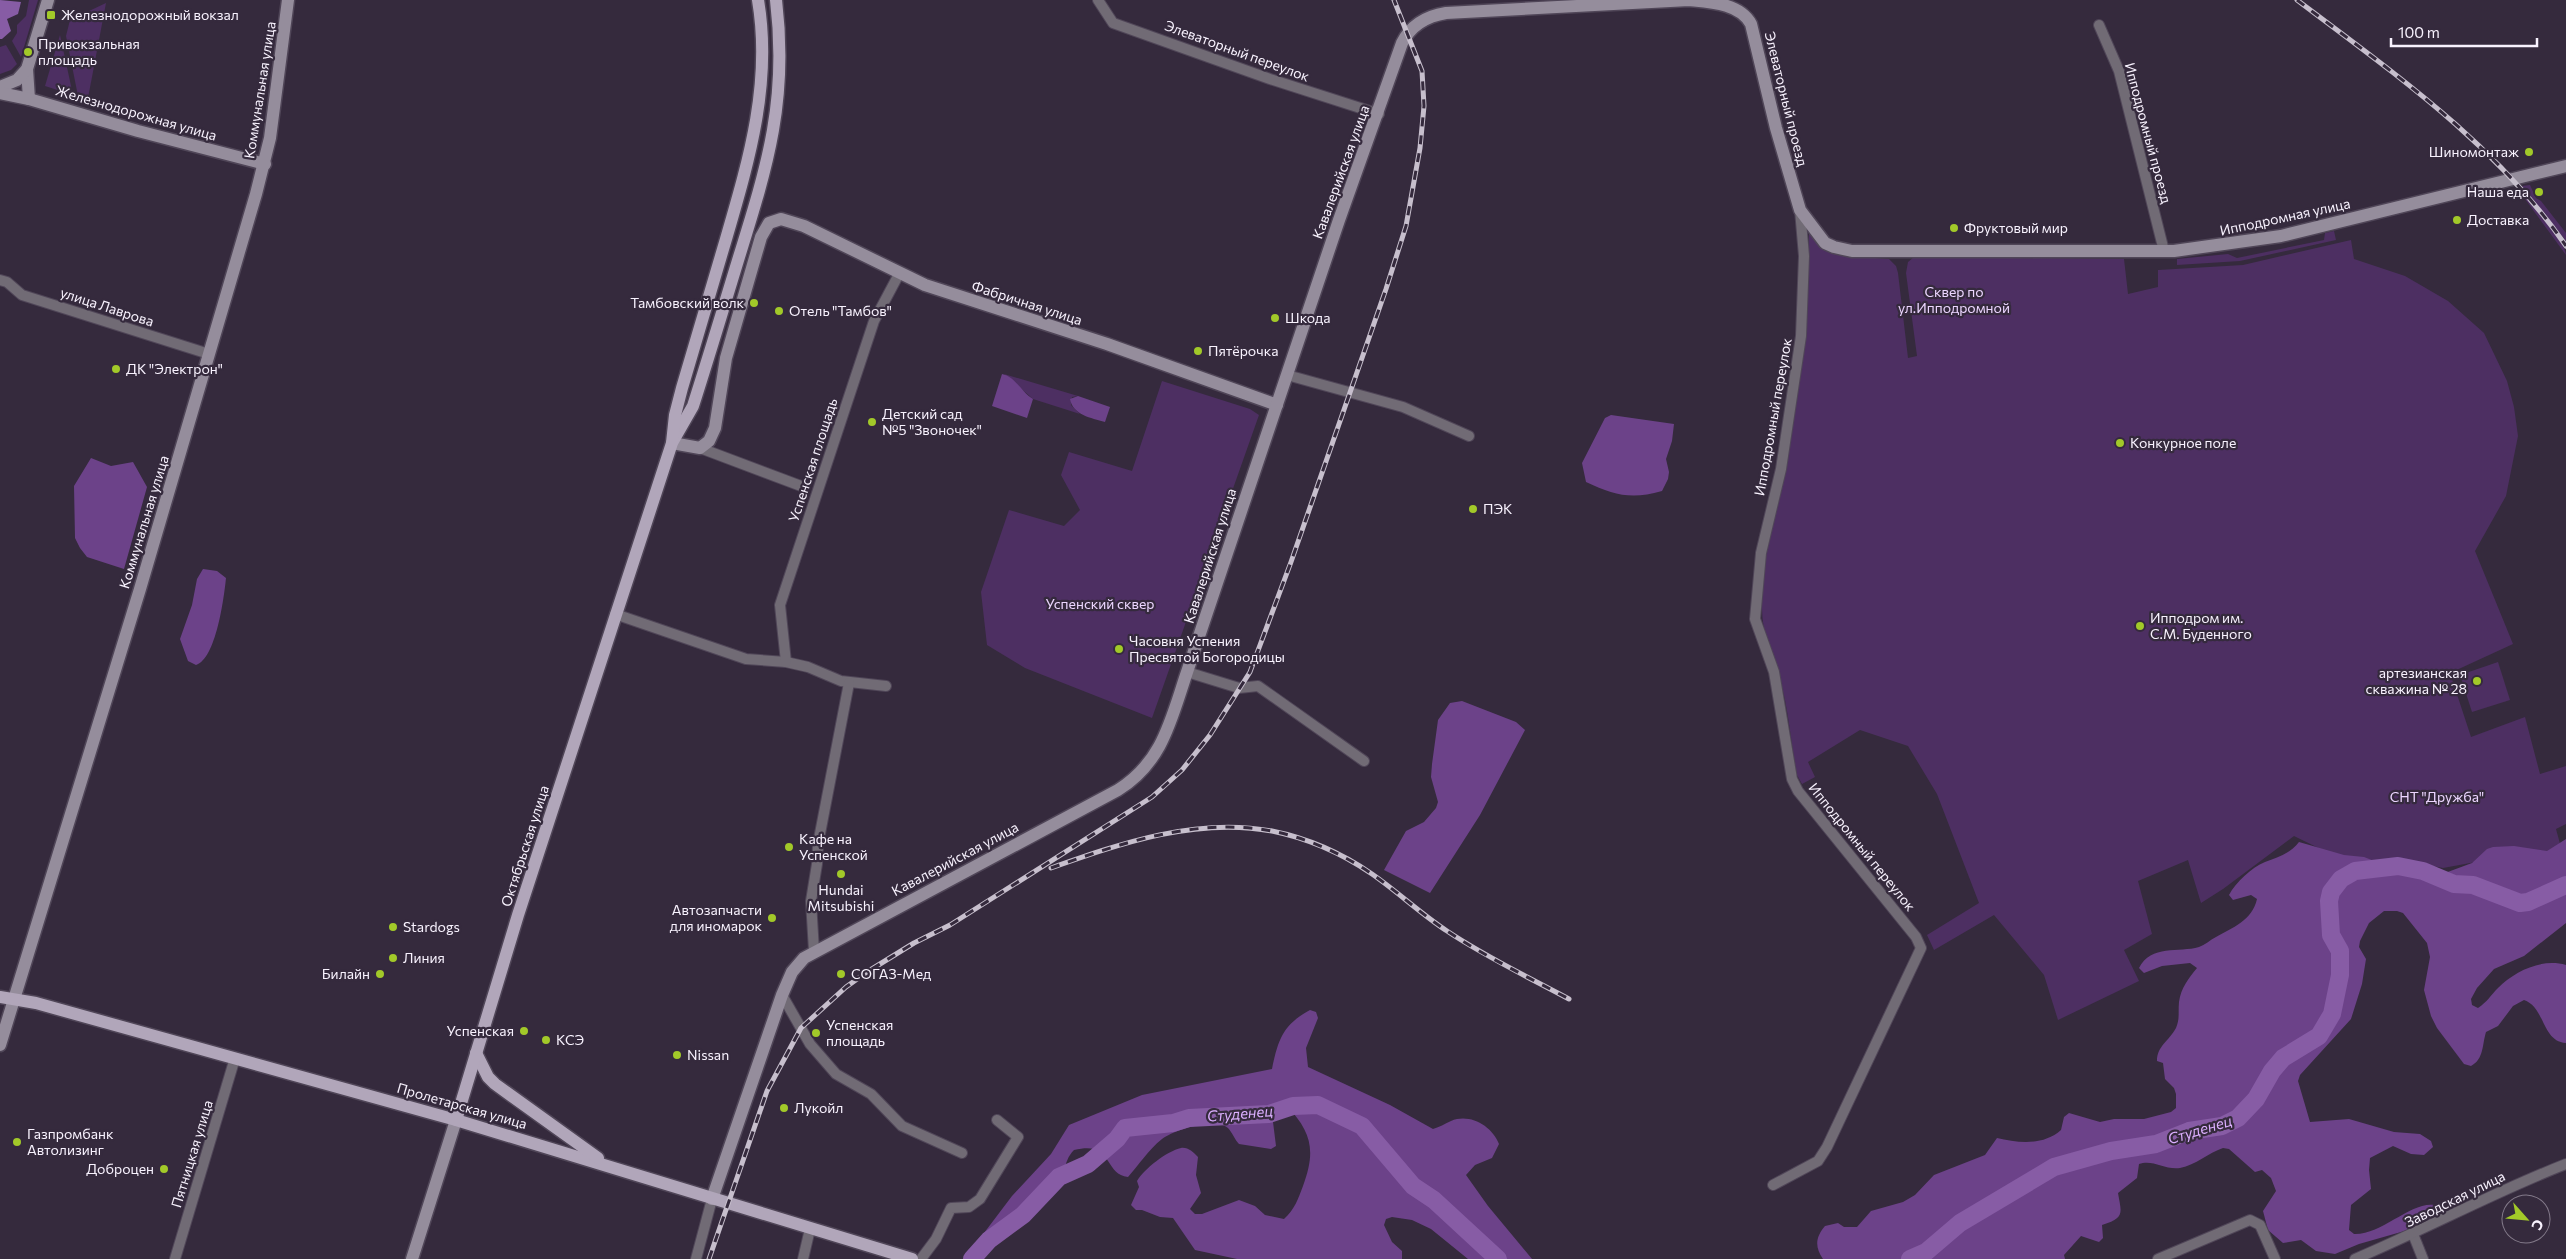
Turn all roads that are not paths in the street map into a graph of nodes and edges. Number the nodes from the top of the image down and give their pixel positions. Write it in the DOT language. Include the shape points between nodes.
graph roads {
  1 [pos="48,0"];
  2 [pos="288,0"];
  3 [pos="758,0"];
  4 [pos="776,0"];
  5 [pos="1098,0"];
  6 [pos="1419,23"];
  7 [pos="2099,25"];
  8 [pos="27,69"];
  9 [pos="0,87"];
  10 [pos="0,93"];
  11 [pos="29,99"];
  12 [pos="1379,114"];
  13 [pos="264,164"];
  14 [pos="2566,166"];
  15 [pos="1800,210"];
  16 [pos="1825,243"];
  17 [pos="2164,251"];
  18 [pos="899,274"];
  19 [pos="0,280"];
  20 [pos="209,354"];
  21 [pos="1288,375"];
  22 [pos="1277,405"];
  23 [pos="1470,436"];
  24 [pos="672,444"];
  25 [pos="700,448"];
  26 [pos="801,486"];
  27 [pos="615,614"];
  28 [pos="786,662"];
  29 [pos="1187,672"];
  30 [pos="849,683"];
  31 [pos="886,686"];
  32 [pos="1364,761"];
  33 [pos="814,951"];
  34 [pos="782,995"];
  35 [pos="0,996"];
  36 [pos="14,1000"];
  37 [pos="0,1045"];
  38 [pos="476,1053"];
  39 [pos="235,1058"];
  40 [pos="456,1120"];
  41 [pos="997,1120"];
  42 [pos="962,1153"];
  43 [pos="606,1164"];
  44 [pos="2566,1164"];
  45 [pos="1773,1185"];
  46 [pos="712,1199"];
  47 [pos="810,1229"];
  48 [pos="2413,1234"];
  49 [pos="175,1259"];
  50 [pos="412,1259"];
  51 [pos="696,1259"];
  52 [pos="803,1259"];
  53 [pos="912,1259"];
  54 [pos="921,1259"];
  55 [pos="2158,1259"];
  56 [pos="2275,1259"];
  57 [pos="2355,1259"];
  58 [pos="2423,1259"];
  1 -- 8 [label="street"];
  2 -- 13 [label="street, Коммунальная улица"];
  3 -- 24 [label="main road" via="762,77 754,137 674,415"];
  4 -- 24 [label="main road" via="781,54 774,132 760,190 697,393"];
  5 -- 12 [label="street, Элеваторный переулок" via="1113,23"];
  6 -- 12 [label="street, Кавалерийская улица" via="1402,43"];
  6 -- 15 [label="street, Элеваторный проезд" via="1428,17 1446,13 1689,0 1738,11 1751,24"];
  7 -- 17 [label="street, Ипподромный проезд" via="2119,71"];
  8 -- 9 [label="street" via="18,80"];
  8 -- 11 [label="street"];
  10 -- 11 [label="street, Железнодорожная улица"];
  11 -- 13 [label="street, Железнодорожная улица" via="138,132"];
  12 -- 21 [label="street, Кавалерийская улица" via="1339,220"];
  13 -- 20 [label="street, Коммунальная улица"];
  14 -- 17 [label="street, Ипподромная улица" via="2281,236 2225,246"];
  15 -- 16 [label="street, Элеваторный проезд"];
  15 -- 45 [label="street, Ипподромный переулок" via="1804,256 1801,336 1781,469 1761,552 1755,619 1774,672 1792,779 1798,791 1912,931 1921,948 1827,1147 1818,1160"];
  16 -- 17 [label="street, Ипподромная улица" via="1842,250 1867,252"];
  18 -- 22 [label="street, Фабричная улица" via="924,286 1106,344"];
  18 -- 25 [label="street, Фабричная улица" via="788,220 774,221 765,228 726,358 713,435"];
  18 -- 28 [label="street, Успенская площадь" via="874,321 780,605"];
  19 -- 20 [label="street, улица Лаврова" via="22,295"];
  20 -- 36 [label="street, Коммунальная улица"];
  21 -- 22 [label="street, Кавалерийская улица"];
  21 -- 23 [label="street" via="1403,407"];
  22 -- 29 [label="street, Кавалерийская улица"];
  24 -- 25 [label="street"];
  24 -- 27 [label="main road, Октябрьская улица"];
  25 -- 26 [label="street"];
  27 -- 28 [label="street" via="746,659"];
  27 -- 38 [label="main road, Октябрьская улица"];
  28 -- 30 [label="street"];
  29 -- 32 [label="street" via="1239,688 1258,686"];
  29 -- 33 [label="street, Кавалерийская улица" via="1160,745 1143,772 1132,781"];
  30 -- 31 [label="street"];
  30 -- 33 [label="street" via="818,844 811,901"];
  33 -- 34 [label="street, Кавалерийская улица" via="792,972"];
  34 -- 42 [label="street" via="810,1044 836,1074 871,1094 902,1126"];
  34 -- 46 [label="street, Кавалерийская улица"];
  35 -- 36 [label="main road, Пролетарская улица"];
  36 -- 37 [label="street, Коммунальная улица"];
  36 -- 39 [label="main road, Пролетарская улица" via="36,1003"];
  38 -- 40 [label="main road, Октябрьская улица"];
  38 -- 43 [label="main road" via="495,1084"];
  39 -- 40 [label="main road, Пролетарская улица"];
  39 -- 49 [label="street, Пятницкая улица"];
  40 -- 43 [label="main road, Пролетарская улица"];
  40 -- 50 [label="street, Октябрьская улица"];
  41 -- 54 [label="street" via="1018,1137 980,1199 970,1208 951,1208 936,1239"];
  43 -- 46 [label="main road, Пролетарская улица"];
  44 -- 48 [label="street, Заводская улица"];
  46 -- 47 [label="main road, Пролетарская улица"];
  46 -- 51 [label="street"];
  47 -- 52 [label="street"];
  47 -- 53 [label="main road, Пролетарская улица"];
  48 -- 57 [label="street, Заводская улица"];
  48 -- 58 [label="street"];
  55 -- 56 [label="street" via="2250,1220 2260,1225"];
}
